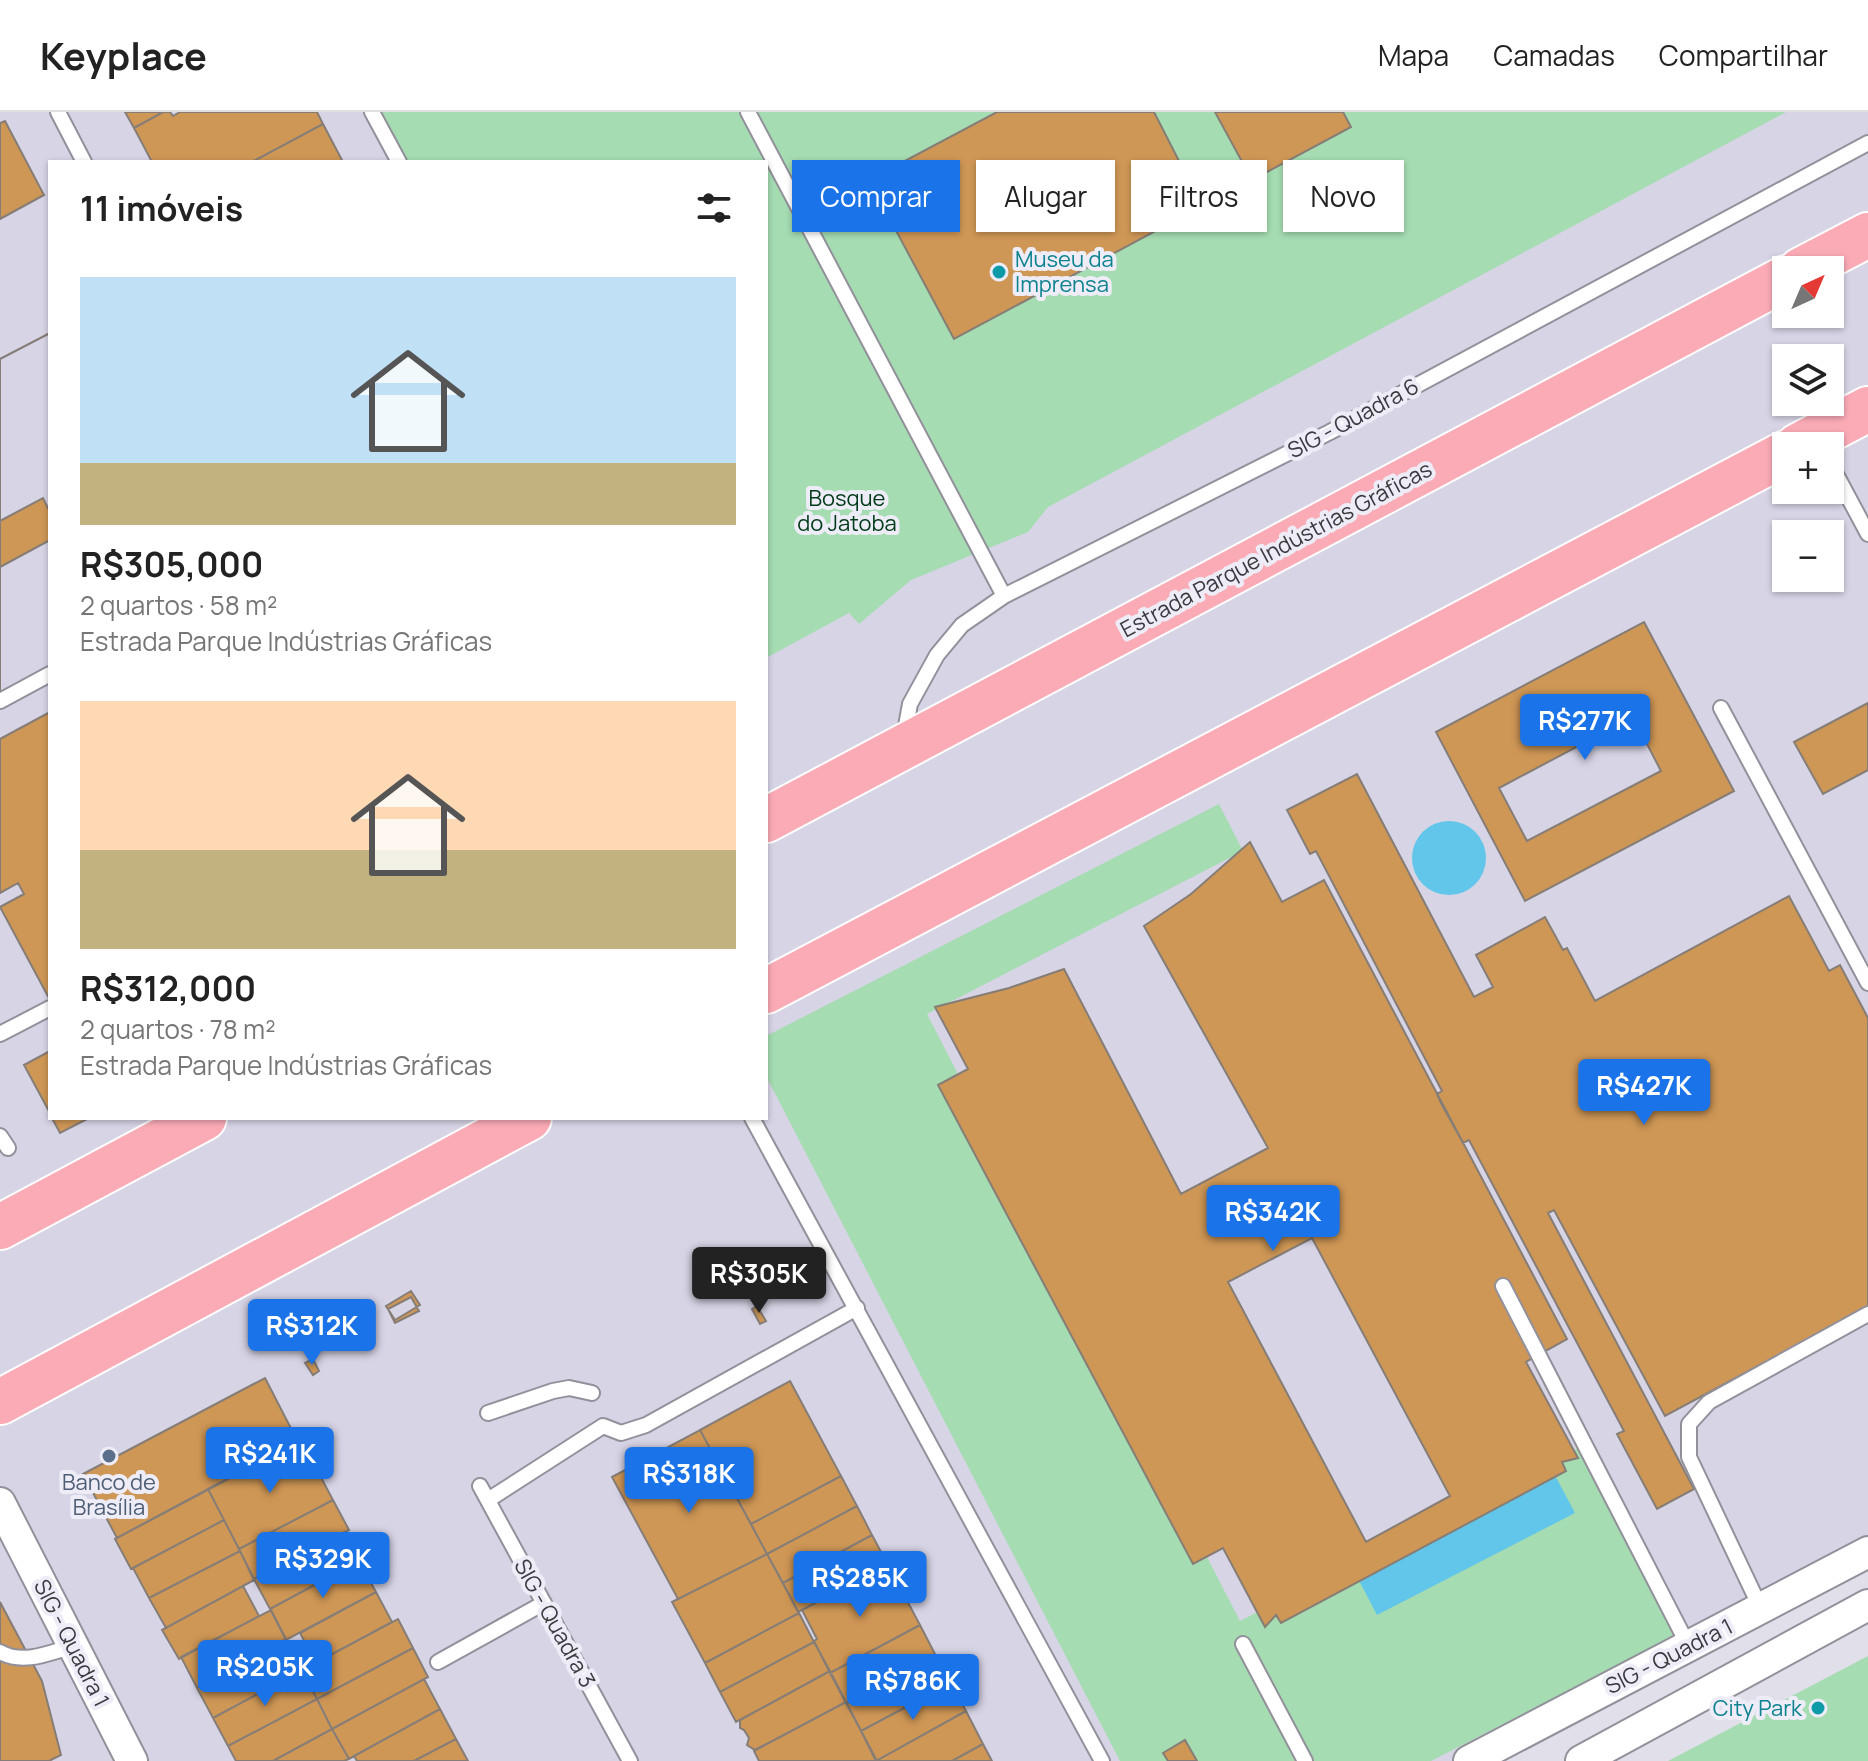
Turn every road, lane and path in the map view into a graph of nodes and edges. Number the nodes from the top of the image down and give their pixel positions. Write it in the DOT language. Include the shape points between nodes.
graph roads {
  1 [pos="58,112"];
  2 [pos="372,112"];
  3 [pos="748,112"];
  4 [pos="1868,143"];
  5 [pos="83,160"];
  6 [pos="398,160"];
  7 [pos="1868,235"];
  8 [pos="1828,256"];
  9 [pos="1772,285"];
  10 [pos="1868,409"];
  11 [pos="1835,432"];
  12 [pos="1772,469"];
  13 [pos="1844,499"];
  14 [pos="1868,534"];
  15 [pos="1004,596"];
  16 [pos="48,675"];
  17 [pos="0,701"];
  18 [pos="1721,708"];
  19 [pos="902,748"];
  20 [pos="768,819"];
  21 [pos="1868,983"];
  22 [pos="768,990"];
  23 [pos="48,1009"];
  24 [pos="0,1034"];
  25 [pos="200,1120"];
  26 [pos="525,1120"];
  27 [pos="753,1120"];
  28 [pos="0,1227"];
  29 [pos="1503,1286"];
  30 [pos="857,1308"];
  31 [pos="1868,1314"];
  32 [pos="592,1393"];
  33 [pos="0,1402"];
  34 [pos="488,1413"];
  35 [pos="480,1486"];
  36 [pos="488,1500"];
  37 [pos="4,1517"];
  38 [pos="1868,1552"];
  39 [pos="544,1603"];
  40 [pos="1868,1605"];
  41 [pos="1761,1610"];
  42 [pos="1243,1644"];
  43 [pos="1688,1645"];
  44 [pos="73,1646"];
  45 [pos="0,1652"];
  46 [pos="438,1662"];
  47 [pos="132,1761"];
  48 [pos="630,1761"];
  49 [pos="1102,1761"];
  50 [pos="1305,1761"];
  51 [pos="1469,1761"];
  52 [pos="1581,1761"];
  1 -- 5 [label="lane"];
  2 -- 6 [label="lane"];
  3 -- 15 [label="lane"];
  4 -- 15 [label="lane, SIG - Quadra 6" via="1330,432"];
  7 -- 8 [label="main road"];
  9 -- 19 [label="main road, Estrada Parque Indústrias Gráficas"];
  10 -- 11 [label="main road"];
  12 -- 22 [label="main road"];
  13 -- 14 [label="lane"];
  15 -- 19 [label="lane, SIG - Quadra 6" via="962,625 937,655 910,704"];
  16 -- 17 [label="lane"];
  18 -- 21 [label="lane"];
  19 -- 20 [label="main road, Estrada Parque Indústrias Gráficas"];
  23 -- 24 [label="lane"];
  25 -- 28 [label="main road"];
  26 -- 33 [label="main road"];
  27 -- 30 [label="lane"];
  29 -- 43 [label="lane"];
  30 -- 36 [label="lane" via="646,1425 621,1433 603,1426"];
  30 -- 49 [label="lane"];
  31 -- 41 [label="lane" via="1709,1402 1689,1424 1689,1457"];
  32 -- 34 [label="lane" via="553,1391"];
  35 -- 36 [label="lane, SIG - Quadra 3"];
  36 -- 39 [label="lane, SIG - Quadra 3"];
  37 -- 44 [label="street, SIG - Quadra 1"];
  38 -- 41 [label="street, SIG - Quadra 1"];
  39 -- 46 [label="lane"];
  39 -- 48 [label="lane, SIG - Quadra 3"];
  40 -- 52 [label="street"];
  41 -- 43 [label="street, SIG - Quadra 1"];
  42 -- 50 [label="lane"];
  43 -- 51 [label="street, SIG - Quadra 1"];
  44 -- 45 [label="lane" via="36,1657 10,1658"];
  44 -- 47 [label="street, SIG - Quadra 1"];
}
